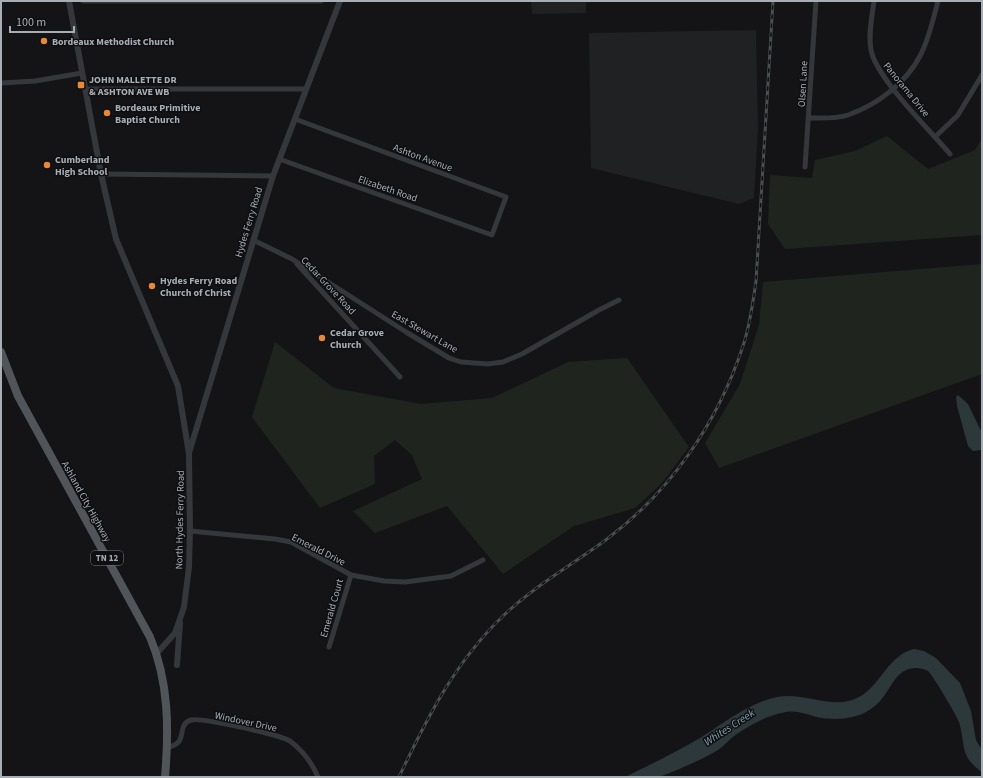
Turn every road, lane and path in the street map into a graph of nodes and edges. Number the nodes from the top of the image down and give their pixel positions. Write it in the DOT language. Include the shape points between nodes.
graph roads {
  1 [pos="69,1"];
  2 [pos="83,1"];
  3 [pos="321,1"];
  4 [pos="340,1"];
  5 [pos="816,1"];
  6 [pos="874,1"];
  7 [pos="938,1"];
  8 [pos="82,73"];
  9 [pos="982,76"];
  10 [pos="1,83"];
  11 [pos="86,89"];
  12 [pos="306,89"];
  13 [pos="894,89"];
  14 [pos="809,118"];
  15 [pos="295,119"];
  16 [pos="936,136"];
  17 [pos="950,154"];
  18 [pos="280,159"];
  19 [pos="805,167"];
  20 [pos="101,174"];
  21 [pos="273,176"];
  22 [pos="491,234"];
  23 [pos="253,240"];
  24 [pos="292,259"];
  25 [pos="619,300"];
  26 [pos="1,352"];
  27 [pos="400,377"];
  28 [pos="188,450"];
  29 [pos="190,531"];
  30 [pos="483,560"];
  31 [pos="351,575"];
  32 [pos="180,617"];
  33 [pos="329,647"];
  34 [pos="157,653"];
  35 [pos="177,665"];
  36 [pos="168,747"];
  37 [pos="165,777"];
  38 [pos="318,777"];
  1 -- 8 [label="street"];
  2 -- 3 [label="street"];
  4 -- 12 [label="street, Hydes Ferry Road"];
  5 -- 14 [label="street, Olsen Lane"];
  6 -- 13 [label="street, Panorama Drive" via="871,51 881,73"];
  7 -- 13 [label="street" via="928,38 920,56"];
  8 -- 10 [label="street" via="35,81"];
  8 -- 11 [label="street"];
  9 -- 16 [label="street" via="958,115"];
  11 -- 12 [label="street"];
  11 -- 20 [label="street"];
  12 -- 15 [label="street, Hydes Ferry Road"];
  13 -- 14 [label="street" via="861,110 848,115"];
  13 -- 16 [label="street, Panorama Drive"];
  14 -- 19 [label="street, Olsen Lane"];
  15 -- 18 [label="street, Hydes Ferry Road"];
  15 -- 22 [label="street, Ashton Avenue" via="506,197"];
  16 -- 17 [label="street, Panorama Drive"];
  18 -- 21 [label="street, Hydes Ferry Road"];
  18 -- 22 [label="street, Elizabeth Road"];
  20 -- 21 [label="street"];
  20 -- 28 [label="street" via="116,240 178,386"];
  21 -- 23 [label="street, Hydes Ferry Road"];
  23 -- 24 [label="street, East Stewart Lane"];
  23 -- 28 [label="street, Hydes Ferry Road"];
  24 -- 25 [label="street, East Stewart Lane" via="449,358 474,364 503,362"];
  24 -- 27 [label="street, Cedar Grove Road"];
  26 -- 34 [label="main road, Ashland City Highway / TN 12" via="18,396"];
  28 -- 29 [label="street, North Hydes Ferry Road"];
  29 -- 31 [label="street, Emerald Drive" via="291,542"];
  29 -- 32 [label="street, North Hydes Ferry Road" via="189,567"];
  30 -- 31 [label="street, Emerald Drive" via="451,576 405,582"];
  31 -- 33 [label="street, Emerald Court"];
  32 -- 34 [label="street, North Hydes Ferry Road" via="175,633"];
  32 -- 35 [label="street, North Hydes Ferry Road"];
  34 -- 36 [label="main road, Ashland City Highway / TN 12" via="164,686"];
  36 -- 37 [label="main road, Ashland City Highway / TN 12"];
  36 -- 38 [label="street, Windover Drive" via="180,742 184,727 193,719 219,723 289,740 303,753"];
}
